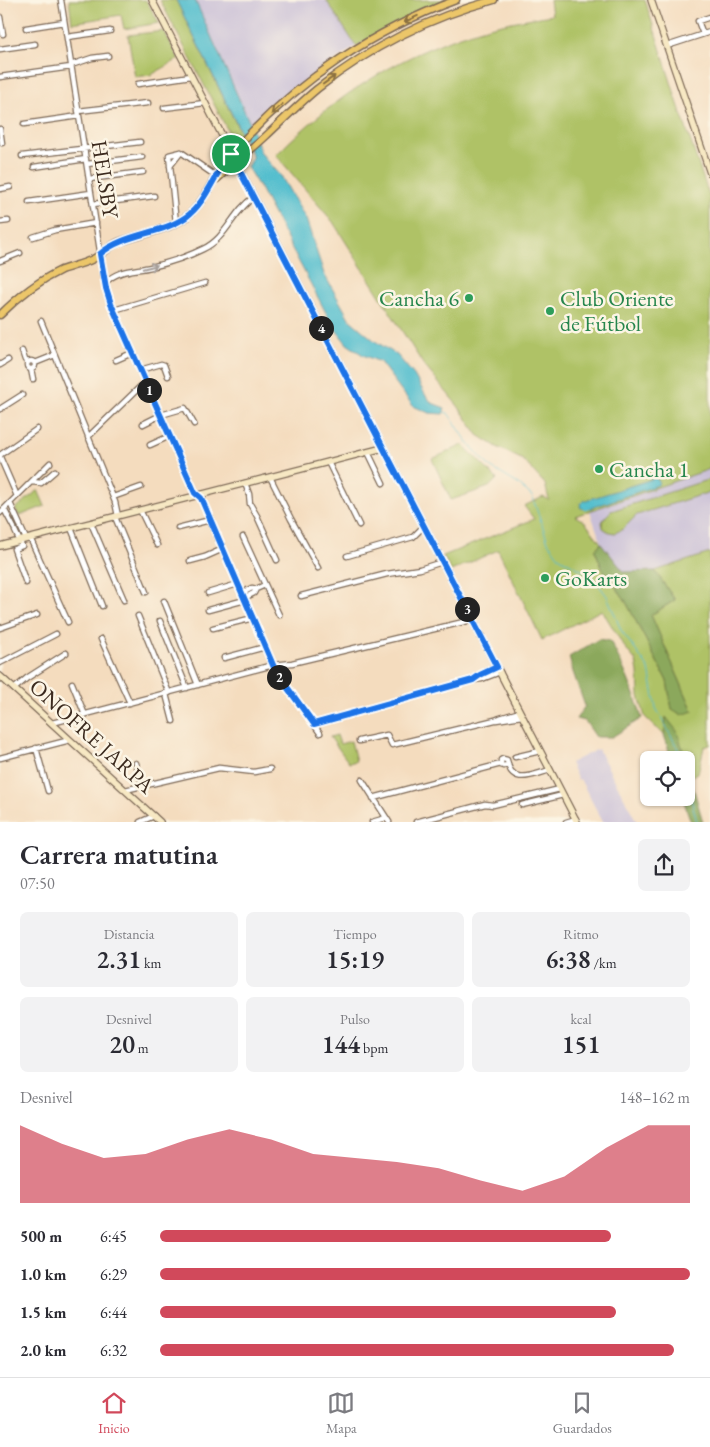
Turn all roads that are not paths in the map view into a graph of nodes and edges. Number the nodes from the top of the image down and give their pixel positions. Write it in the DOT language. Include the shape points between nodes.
graph roads {
  1 [pos="61,0"];
  2 [pos="152,0"];
  3 [pos="456,0"];
  4 [pos="494,0"];
  5 [pos="651,0"];
  6 [pos="0,17"];
  7 [pos="710,17"];
  8 [pos="64,22"];
  9 [pos="1,23"];
  10 [pos="26,28"];
  11 [pos="110,31"];
  12 [pos="710,32"];
  13 [pos="3,34"];
  14 [pos="703,34"];
  15 [pos="66,37"];
  16 [pos="35,44"];
  17 [pos="667,46"];
  18 [pos="0,49"];
  19 [pos="108,56"];
  20 [pos="71,66"];
  21 [pos="191,76"];
  22 [pos="0,77"];
  23 [pos="138,84"];
  24 [pos="148,103"];
  25 [pos="205,103"];
  26 [pos="164,108"];
  27 [pos="79,113"];
  28 [pos="24,124"];
  29 [pos="0,129"];
  30 [pos="140,142"];
  31 [pos="2,143"];
  32 [pos="84,148"];
  33 [pos="231,154"];
  34 [pos="22,156"];
  35 [pos="142,157"];
  36 [pos="708,159"];
  37 [pos="86,162"];
  38 [pos="236,163"];
  39 [pos="34,167"];
  40 [pos="143,172"];
  41 [pos="710,173"];
  42 [pos="216,176"];
  43 [pos="89,179"];
  44 [pos="212,183"];
  45 [pos="10,187"];
  46 [pos="0,188"];
  47 [pos="91,193"];
  48 [pos="154,196"];
  49 [pos="254,197"];
  50 [pos="29,202"];
  51 [pos="93,204"];
  52 [pos="8,221"];
  53 [pos="0,222"];
  54 [pos="96,223"];
  55 [pos="176,223"];
  56 [pos="33,237"];
  57 [pos="20,253"];
  58 [pos="100,254"];
  59 [pos="0,261"];
  60 [pos="105,283"];
  61 [pos="205,284"];
  62 [pos="114,310"];
  63 [pos="0,315"];
  64 [pos="42,321"];
  65 [pos="22,351"];
  66 [pos="132,353"];
  67 [pos="55,355"];
  68 [pos="8,360"];
  69 [pos="116,360"];
  70 [pos="28,362"];
  71 [pos="35,363"];
  72 [pos="0,365"];
  73 [pos="31,369"];
  74 [pos="140,370"];
  75 [pos="168,376"];
  76 [pos="33,379"];
  77 [pos="145,382"];
  78 [pos="22,395"];
  79 [pos="0,410"];
  80 [pos="161,416"];
  81 [pos="143,424"];
  82 [pos="194,424"];
  83 [pos="36,429"];
  84 [pos="170,436"];
  85 [pos="88,437"];
  86 [pos="150,445"];
  87 [pos="383,448"];
  88 [pos="368,452"];
  89 [pos="0,456"];
  90 [pos="328,462"];
  91 [pos="50,463"];
  92 [pos="1,464"];
  93 [pos="55,471"];
  94 [pos="270,477"];
  95 [pos="32,482"];
  96 [pos="245,483"];
  97 [pos="383,483"];
  98 [pos="141,487"];
  99 [pos="198,495"];
  100 [pos="17,496"];
  101 [pos="113,497"];
  102 [pos="10,503"];
  103 [pos="4,509"];
  104 [pos="140,510"];
  105 [pos="0,513"];
  106 [pos="116,516"];
  107 [pos="210,520"];
  108 [pos="91,523"];
  109 [pos="360,525"];
  110 [pos="424,526"];
  111 [pos="71,528"];
  112 [pos="178,528"];
  113 [pos="243,537"];
  114 [pos="26,540"];
  115 [pos="156,545"];
  116 [pos="0,546"];
  117 [pos="13,546"];
  118 [pos="223,549"];
  119 [pos="347,556"];
  120 [pos="277,560"];
  121 [pos="190,561"];
  122 [pos="442,562"];
  123 [pos="318,568"];
  124 [pos="26,583"];
  125 [pos="238,584"];
  126 [pos="265,584"];
  127 [pos="146,592"];
  128 [pos="208,593"];
  129 [pos="301,596"];
  130 [pos="244,597"];
  131 [pos="124,600"];
  132 [pos="164,601"];
  133 [pos="102,606"];
  134 [pos="208,610"];
  135 [pos="37,615"];
  136 [pos="279,615"];
  137 [pos="138,616"];
  138 [pos="253,618"];
  139 [pos="472,620"];
  140 [pos="160,621"];
  141 [pos="68,622"];
  142 [pos="0,628"];
  143 [pos="213,628"];
  144 [pos="56,634"];
  145 [pos="101,639"];
  146 [pos="265,647"];
  147 [pos="66,653"];
  148 [pos="224,658"];
  149 [pos="0,662"];
  150 [pos="273,666"];
  151 [pos="498,670"];
  152 [pos="0,676"];
  153 [pos="72,683"];
  154 [pos="198,685"];
  155 [pos="187,688"];
  156 [pos="14,689"];
  157 [pos="168,693"];
  158 [pos="130,703"];
  159 [pos="521,714"];
  160 [pos="85,715"];
  161 [pos="173,721"];
  162 [pos="52,723"];
  163 [pos="314,724"];
  164 [pos="320,732"];
  165 [pos="70,740"];
  166 [pos="359,741"];
  167 [pos="36,748"];
  168 [pos="540,751"];
  169 [pos="515,757"];
  170 [pos="0,758"];
  171 [pos="136,763"];
  172 [pos="270,769"];
  173 [pos="550,770"];
  174 [pos="362,780"];
  175 [pos="143,786"];
  176 [pos="560,788"];
  177 [pos="125,790"];
  178 [pos="48,791"];
  179 [pos="563,795"];
  180 [pos="374,798"];
  181 [pos="522,804"];
  182 [pos="154,816"];
  183 [pos="388,820"];
  184 [pos="576,821"];
  185 [pos="140,822"];
  186 [pos="160,822"];
  187 [pos="372,822"];
  188 [pos="416,822"];
  189 [pos="566,822"];
  1 -- 8 [label="street, HELSBY"];
  2 -- 21 [label="street"];
  3 -- 33 [label="main road, one-way" via="398,24 350,52 304,85"];
  38 -- 4 [label="main road, one-way" via="291,111 345,68 437,19"];
  5 -- 17 [label="street"];
  6 -- 9 [label="street"];
  7 -- 14 [label="street" via="698,21"];
  8 -- 10 [label="street"];
  8 -- 15 [label="street, HELSBY"];
  9 -- 13 [label="street"];
  11 -- 15 [label="street"];
  12 -- 14 [label="street"];
  14 -- 17 [label="street"];
  15 -- 20 [label="street, HELSBY"];
  16 -- 18 [label="street"];
  17 -- 36 [label="street"];
  19 -- 20 [label="street"];
  20 -- 22 [label="street"];
  20 -- 27 [label="street, HELSBY"];
  21 -- 23 [label="street"];
  21 -- 25 [label="street"];
  24 -- 27 [label="street"];
  25 -- 26 [label="street"];
  25 -- 33 [label="street"];
  27 -- 28 [label="street"];
  27 -- 32 [label="street, HELSBY"];
  29 -- 31 [label="street"];
  30 -- 32 [label="street"];
  32 -- 34 [label="street"];
  32 -- 37 [label="street, HELSBY"];
  33 -- 38 [label="street"];
  33 -- 42 [label="main road"];
  35 -- 37 [label="street"];
  36 -- 41 [label="street"];
  37 -- 39 [label="street"];
  37 -- 43 [label="street, HELSBY"];
  38 -- 44 [label="main road"];
  38 -- 49 [label="street"];
  40 -- 43 [label="street"];
  42 -- 44 [label="main road"];
  42 -- 55 [label="street" via="181,152 169,155"];
  43 -- 47 [label="street, HELSBY"];
  44 -- 55 [label="main road" via="192,211"];
  45 -- 46 [label="street"];
  47 -- 50 [label="street"];
  47 -- 51 [label="street, HELSBY"];
  48 -- 51 [label="street"];
  60 -- 49 [label="street, one-way" via="121,272 158,265 205,248 219,238 240,208"];
  49 -- 87 [label="street"];
  51 -- 54 [label="street, HELSBY"];
  52 -- 53 [label="street"];
  54 -- 56 [label="street"];
  54 -- 58 [label="street, HELSBY"];
  55 -- 58 [label="main road" via="117,243"];
  57 -- 59 [label="street"];
  58 -- 60 [label="street, HELSBY"];
  58 -- 63 [label="main road" via="48,277"];
  60 -- 62 [label="street, HELSBY"];
  61 -- 62 [label="street"];
  62 -- 66 [label="street, HELSBY"];
  64 -- 67 [label="street"];
  65 -- 70 [label="street"];
  66 -- 69 [label="street"];
  66 -- 74 [label="street, HELSBY"];
  67 -- 71 [label="street"];
  67 -- 85 [label="street"];
  68 -- 72 [label="street"];
  70 -- 71 [label="street"];
  70 -- 73 [label="street"];
  71 -- 73 [label="street"];
  73 -- 76 [label="street"];
  74 -- 75 [label="street" via="161,364"];
  74 -- 77 [label="street, HELSBY"];
  77 -- 80 [label="street, HELSBY"];
  77 -- 85 [label="street"];
  78 -- 79 [label="street"];
  80 -- 81 [label="street"];
  80 -- 82 [label="street" via="185,408"];
  80 -- 84 [label="street, HELSBY"];
  83 -- 89 [label="street"];
  84 -- 86 [label="street"];
  84 -- 99 [label="street, HELSBY"];
  85 -- 101 [label="street"];
  87 -- 88 [label="street"];
  87 -- 110 [label="street"];
  88 -- 90 [label="street"];
  88 -- 97 [label="street"];
  89 -- 92 [label="street"];
  90 -- 94 [label="street"];
  90 -- 109 [label="street"];
  91 -- 95 [label="street"];
  92 -- 100 [label="street"];
  93 -- 95 [label="street" via="41,483"];
  94 -- 96 [label="street"];
  94 -- 123 [label="street"];
  95 -- 100 [label="street"];
  96 -- 99 [label="street"];
  96 -- 120 [label="street" via="250,504"];
  98 -- 101 [label="street"];
  99 -- 104 [label="street"];
  99 -- 107 [label="street, HELSBY"];
  100 -- 102 [label="street"];
  101 -- 106 [label="street"];
  102 -- 103 [label="street"];
  102 -- 114 [label="street"];
  103 -- 105 [label="street"];
  103 -- 114 [label="street" via="14,530"];
  104 -- 106 [label="street"];
  104 -- 115 [label="street"];
  106 -- 108 [label="street"];
  106 -- 127 [label="street"];
  107 -- 112 [label="street"];
  107 -- 118 [label="street, HELSBY"];
  108 -- 111 [label="street"];
  108 -- 131 [label="street"];
  110 -- 119 [label="street" via="413,537"];
  110 -- 122 [label="street"];
  111 -- 114 [label="street"];
  111 -- 133 [label="street"];
  113 -- 126 [label="street"];
  114 -- 117 [label="street"];
  114 -- 141 [label="street"];
  116 -- 117 [label="street"];
  117 -- 124 [label="street"];
  118 -- 121 [label="street"];
  118 -- 125 [label="street, HELSBY"];
  122 -- 129 [label="street"];
  122 -- 139 [label="street"];
  125 -- 128 [label="street"];
  125 -- 130 [label="street, HELSBY"];
  126 -- 130 [label="street"];
  126 -- 136 [label="street"];
  130 -- 134 [label="street"];
  130 -- 138 [label="street, HELSBY"];
  132 -- 154 [label="street"];
  135 -- 142 [label="street"];
  137 -- 157 [label="street"];
  138 -- 143 [label="street"];
  138 -- 146 [label="street, HELSBY"];
  139 -- 150 [label="street"];
  139 -- 151 [label="street"];
  140 -- 155 [label="street"];
  144 -- 149 [label="street"];
  145 -- 158 [label="street"];
  146 -- 148 [label="street"];
  146 -- 150 [label="street, HELSBY"];
  147 -- 156 [label="street"];
  150 -- 154 [label="street"];
  150 -- 163 [label="street, HELSBY"];
  151 -- 159 [label="street"];
  151 -- 163 [label="street" via="473,680"];
  152 -- 156 [label="street, ONOFRE JARPA"];
  153 -- 160 [label="street"];
  154 -- 155 [label="street"];
  155 -- 157 [label="street"];
  156 -- 162 [label="street, ONOFRE JARPA"];
  157 -- 158 [label="street"];
  157 -- 161 [label="street"];
  158 -- 160 [label="street"];
  159 -- 166 [label="street" via="392,746 387,735"];
  159 -- 168 [label="street"];
  160 -- 162 [label="street"];
  162 -- 165 [label="street, ONOFRE JARPA"];
  163 -- 164 [label="street, HELSBY"];
  165 -- 167 [label="street"];
  165 -- 177 [label="street, ONOFRE JARPA"];
  167 -- 170 [label="street"];
  167 -- 178 [label="street"];
  168 -- 169 [label="street"];
  168 -- 173 [label="street"];
  171 -- 175 [label="street"];
  172 -- 175 [label="street" via="254,772 219,768"];
  173 -- 176 [label="street"];
  173 -- 180 [label="street" via="521,778 512,772 505,759 501,764"];
  174 -- 180 [label="street"];
  175 -- 177 [label="street"];
  176 -- 179 [label="street"];
  176 -- 188 [label="street"];
  177 -- 182 [label="street, ONOFRE JARPA"];
  179 -- 181 [label="street"];
  179 -- 184 [label="street"];
  180 -- 183 [label="street"];
  182 -- 185 [label="street"];
  182 -- 186 [label="street, ONOFRE JARPA"];
  183 -- 187 [label="street"];
  184 -- 189 [label="street"];
}
